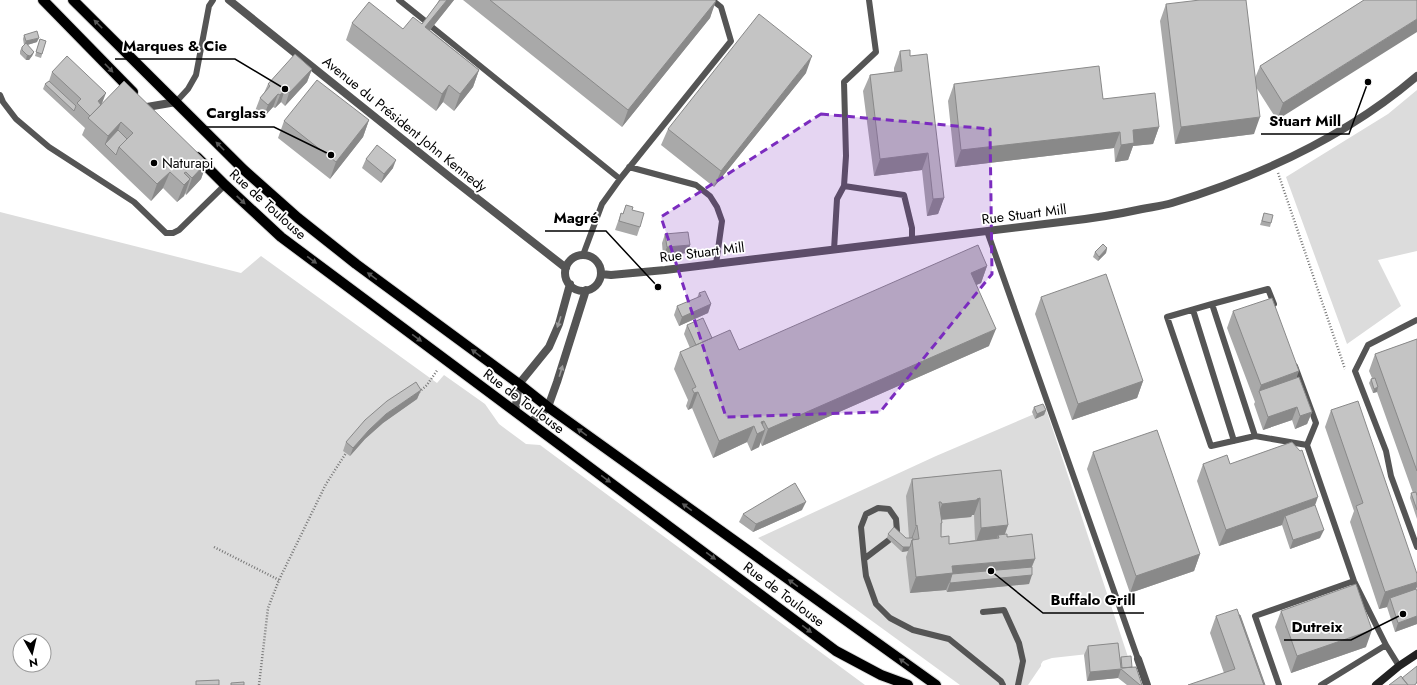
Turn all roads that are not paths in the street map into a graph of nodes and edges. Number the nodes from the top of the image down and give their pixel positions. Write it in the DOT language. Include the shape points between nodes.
graph roads {
  1 [pos="43,0"];
  2 [pos="73,0"];
  3 [pos="213,0"];
  4 [pos="229,0"];
  5 [pos="399,0"];
  6 [pos="712,0"];
  7 [pos="869,0"];
  8 [pos="1417,76"];
  9 [pos="0,95"];
  10 [pos="176,102"];
  11 [pos="147,107"];
  12 [pos="158,118"];
  13 [pos="191,152"];
  14 [pos="629,167"];
  15 [pos="620,179"];
  16 [pos="225,185"];
  17 [pos="844,186"];
  18 [pos="987,231"];
  19 [pos="912,240"];
  20 [pos="834,250"];
  21 [pos="583,255"];
  22 [pos="716,264"];
  23 [pos="566,268"];
  24 [pos="601,274"];
  25 [pos="570,284"];
  26 [pos="586,290"];
  27 [pos="1212,304"];
  28 [pos="1193,310"];
  29 [pos="1276,311"];
  30 [pos="1417,320"];
  31 [pos="1294,363"];
  32 [pos="519,384"];
  33 [pos="548,407"];
  34 [pos="515,412"];
  35 [pos="530,422"];
  36 [pos="1255,436"];
  37 [pos="1234,441"];
  38 [pos="1307,445"];
  39 [pos="895,534"];
  40 [pos="889,540"];
  41 [pos="1417,546"];
  42 [pos="864,559"];
  43 [pos="1354,581"];
  44 [pos="983,612"];
  45 [pos="1386,645"];
  46 [pos="1417,654"];
  47 [pos="1138,659"];
  48 [pos="1399,666"];
  49 [pos="881,675"];
  50 [pos="892,685"];
  51 [pos="908,685"];
  52 [pos="936,685"];
  53 [pos="1003,685"];
  54 [pos="1018,685"];
  55 [pos="1147,685"];
  56 [pos="1279,685"];
  57 [pos="1321,685"];
  58 [pos="1376,685"];
  1 -- 11 [label="main road, one-way"];
  10 -- 2 [label="main road, Rue de Toulouse, one-way"];
  3 -- 10 [label="lane" via="209,6 196,75"];
  4 -- 23 [label="street, Avenue du Président John Kennedy"];
  5 -- 15 [label="lane"];
  6 -- 14 [label="lane" via="721,7 731,41"];
  7 -- 17 [label="lane" via="876,52 844,82"];
  8 -- 18 [label="street, Rue Stuart Mill" via="1390,98 1323,141 1259,173 1171,203 1104,217"];
  9 -- 16 [label="lane" via="16,119 49,147 134,202 166,233 173,234 179,230"];
  10 -- 11 [label="street"];
  32 -- 10 [label="main road, Rue de Toulouse, one-way" via="298,218 244,170"];
  11 -- 12 [label="main road"];
  13 -- 16 [label="main road, Rue de Toulouse"];
  14 -- 15 [label="lane"];
  14 -- 22 [label="lane" via="696,185 710,196 722,221"];
  15 -- 21 [label="lane" via="602,204"];
  16 -- 34 [label="main road, Rue de Toulouse, one-way" via="281,237"];
  17 -- 19 [label="lane" via="904,195 912,228"];
  17 -- 20 [label="lane" via="836,199"];
  18 -- 19 [label="street, Rue Stuart Mill"];
  18 -- 47 [label="lane"];
  19 -- 20 [label="street, Rue Stuart Mill"];
  20 -- 22 [label="street, Rue Stuart Mill"];
  21 -- 23 [label="street" via="572,259"];
  21 -- 24 [label="street" via="598,263"];
  22 -- 24 [label="street, Rue Stuart Mill" via="649,272"];
  23 -- 25 [label="street"];
  24 -- 26 [label="street" via="596,285"];
  25 -- 26 [label="street" via="574,288"];
  25 -- 32 [label="street, one-way" via="559,324 549,347"];
  33 -- 26 [label="street, one-way"];
  27 -- 28 [label="lane"];
  27 -- 29 [label="lane" via="1268,289"];
  27 -- 36 [label="lane"];
  28 -- 37 [label="lane"];
  28 -- 37 [label="lane" via="1167,317 1211,446"];
  30 -- 41 [label="lane" via="1368,345 1355,371 1386,451 1391,476"];
  31 -- 38 [label="lane" via="1316,423"];
  32 -- 33 [label="main road, Rue de Toulouse"];
  32 -- 34 [label="street"];
  33 -- 35 [label="street"];
  52 -- 33 [label="main road, Rue de Toulouse, one-way"];
  34 -- 35 [label="main road, Rue de Toulouse"];
  35 -- 49 [label="main road, Rue de Toulouse, one-way" via="836,651"];
  36 -- 37 [label="lane"];
  36 -- 38 [label="lane"];
  38 -- 43 [label="lane"];
  39 -- 42 [label="lane" via="896,519 889,509 878,508 866,514 861,527"];
  40 -- 42 [label="lane"];
  42 -- 53 [label="lane" via="866,576 876,604 890,618 913,630 948,639"];
  43 -- 45 [label="lane"];
  43 -- 56 [label="lane" via="1255,616"];
  44 -- 54 [label="lane" via="1004,610 1019,643 1023,661"];
  45 -- 48 [label="lane"];
  45 -- 57 [label="lane"];
  46 -- 48 [label="street"];
  47 -- 55 [label="street"];
  48 -- 58 [label="street"];
  49 -- 50 [label="main road"];
  49 -- 51 [label="main road, Rue de Toulouse"];
}
